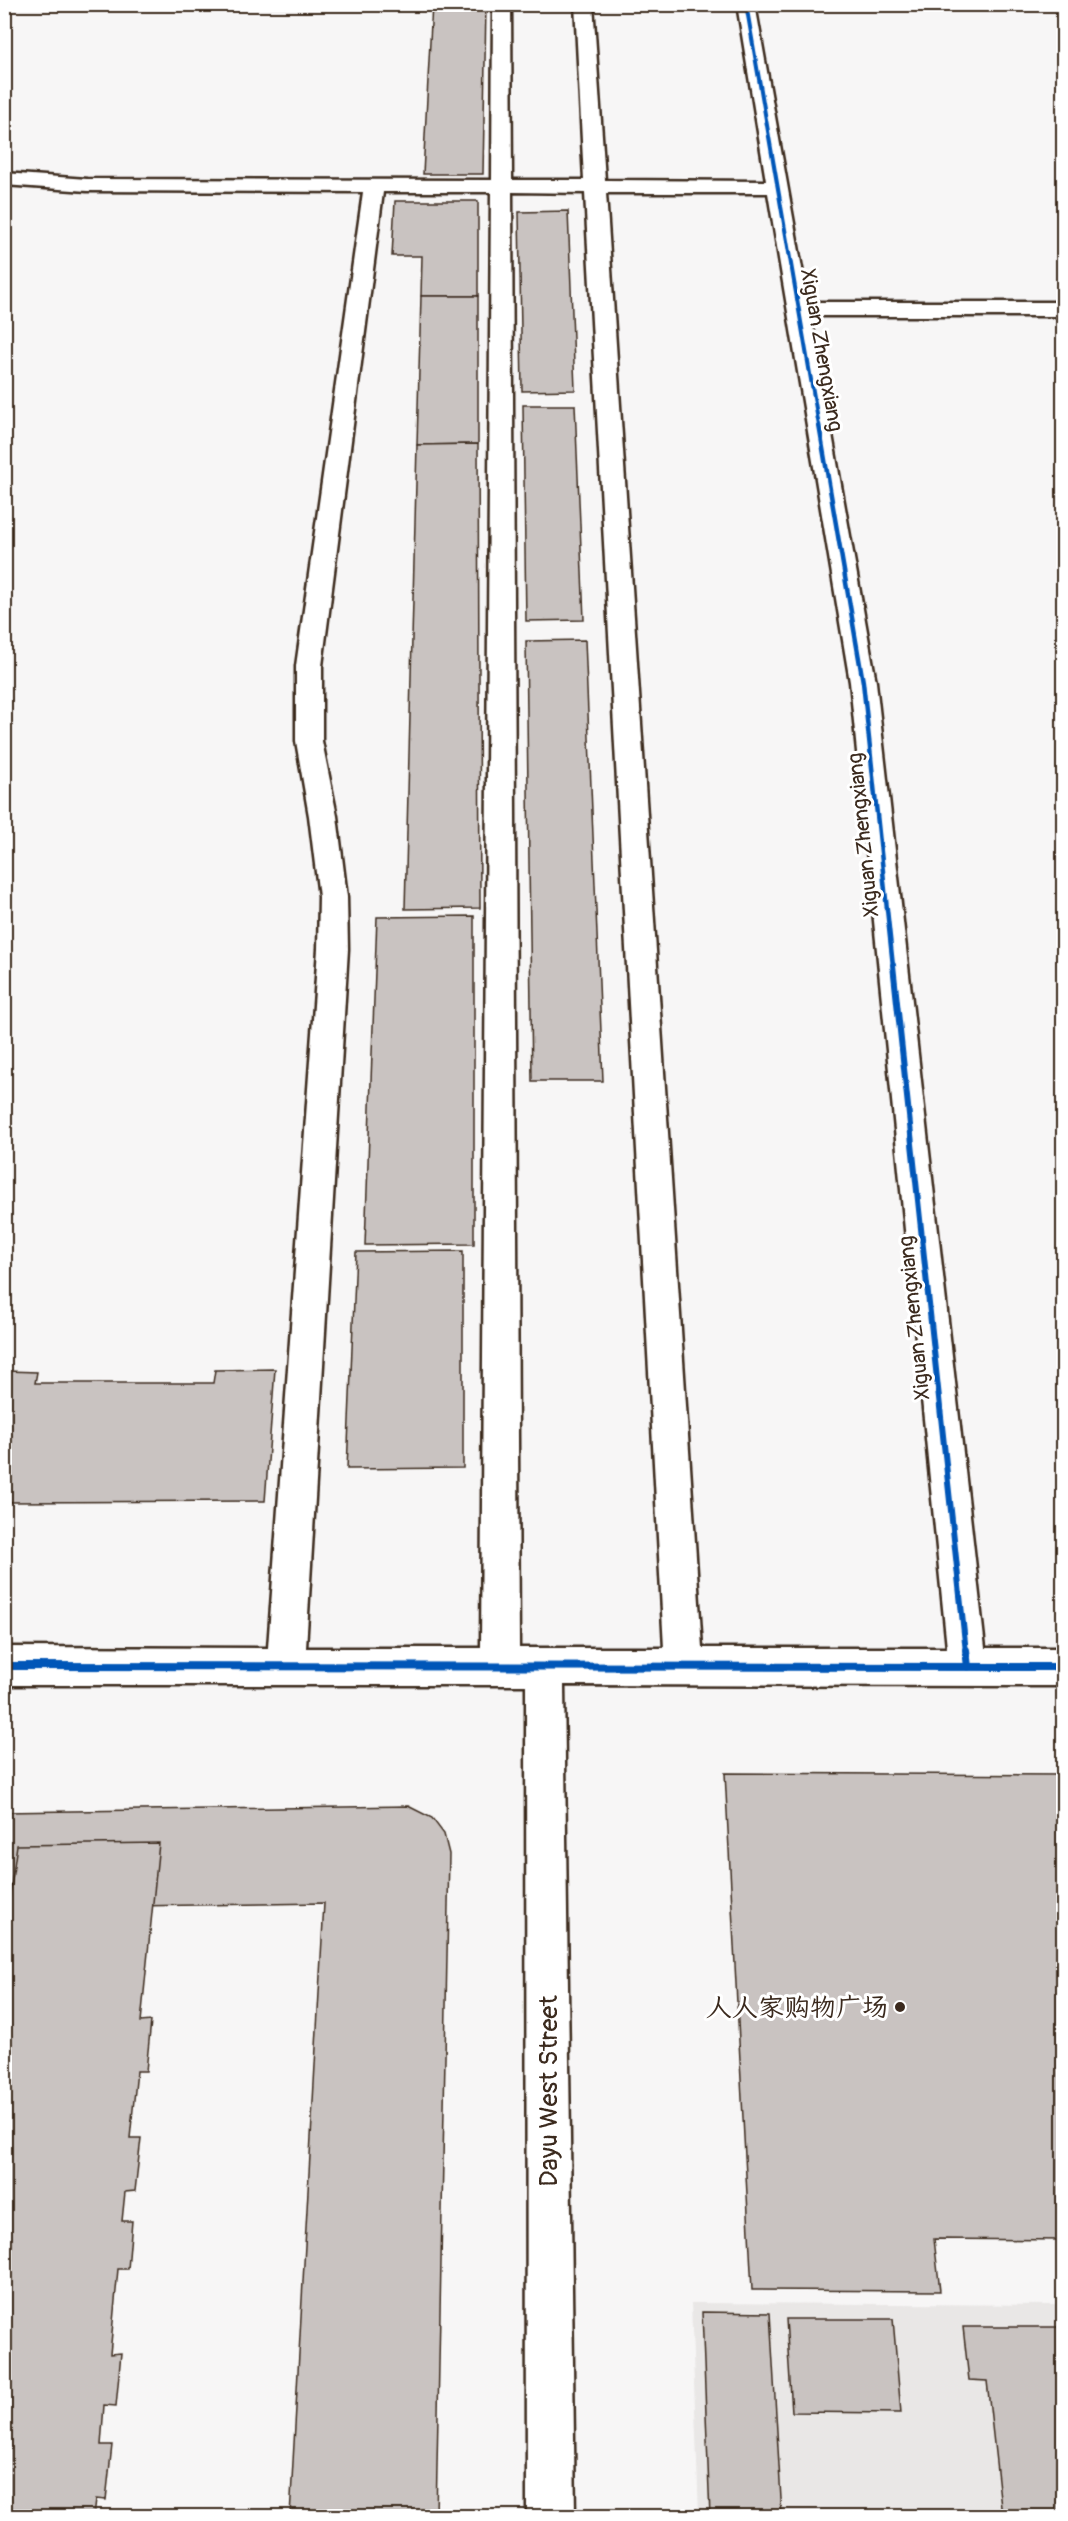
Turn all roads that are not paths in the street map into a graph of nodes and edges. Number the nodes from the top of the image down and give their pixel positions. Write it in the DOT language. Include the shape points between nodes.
graph roads {
  1 [pos="502,4"];
  2 [pos="584,4"];
  3 [pos="746,4"];
  4 [pos="4,179"];
  5 [pos="374,186"];
  6 [pos="503,187"];
  7 [pos="777,187"];
  8 [pos="595,188"];
  9 [pos="799,309"];
  10 [pos="1064,309"];
  11 [pos="4,1666"];
  12 [pos="286,1666"];
  13 [pos="545,1666"];
  14 [pos="500,1667"];
  15 [pos="684,1667"];
  16 [pos="968,1667"];
  17 [pos="1064,1667"];
  18 [pos="551,2517"];
  1 -- 6 [label="street"];
  2 -- 8 [label="street"];
  3 -- 7 [label="street, Xiguan Zhengxiang"];
  4 -- 5 [label="street" via="87,185"];
  5 -- 6 [label="street"];
  5 -- 12 [label="street" via="309,666 309,741 333,897 333,949"];
  6 -- 8 [label="street"];
  6 -- 14 [label="street"];
  7 -- 8 [label="street"];
  7 -- 9 [label="street, Xiguan Zhengxiang"];
  8 -- 15 [label="street"];
  9 -- 10 [label="street"];
  9 -- 16 [label="street, Xiguan Zhengxiang" via="863,682"];
  11 -- 12 [label="street"];
  12 -- 14 [label="street"];
  13 -- 14 [label="street"];
  13 -- 15 [label="street"];
  13 -- 18 [label="street, Dayu West Street"];
  15 -- 16 [label="street"];
  16 -- 17 [label="street"];
}
